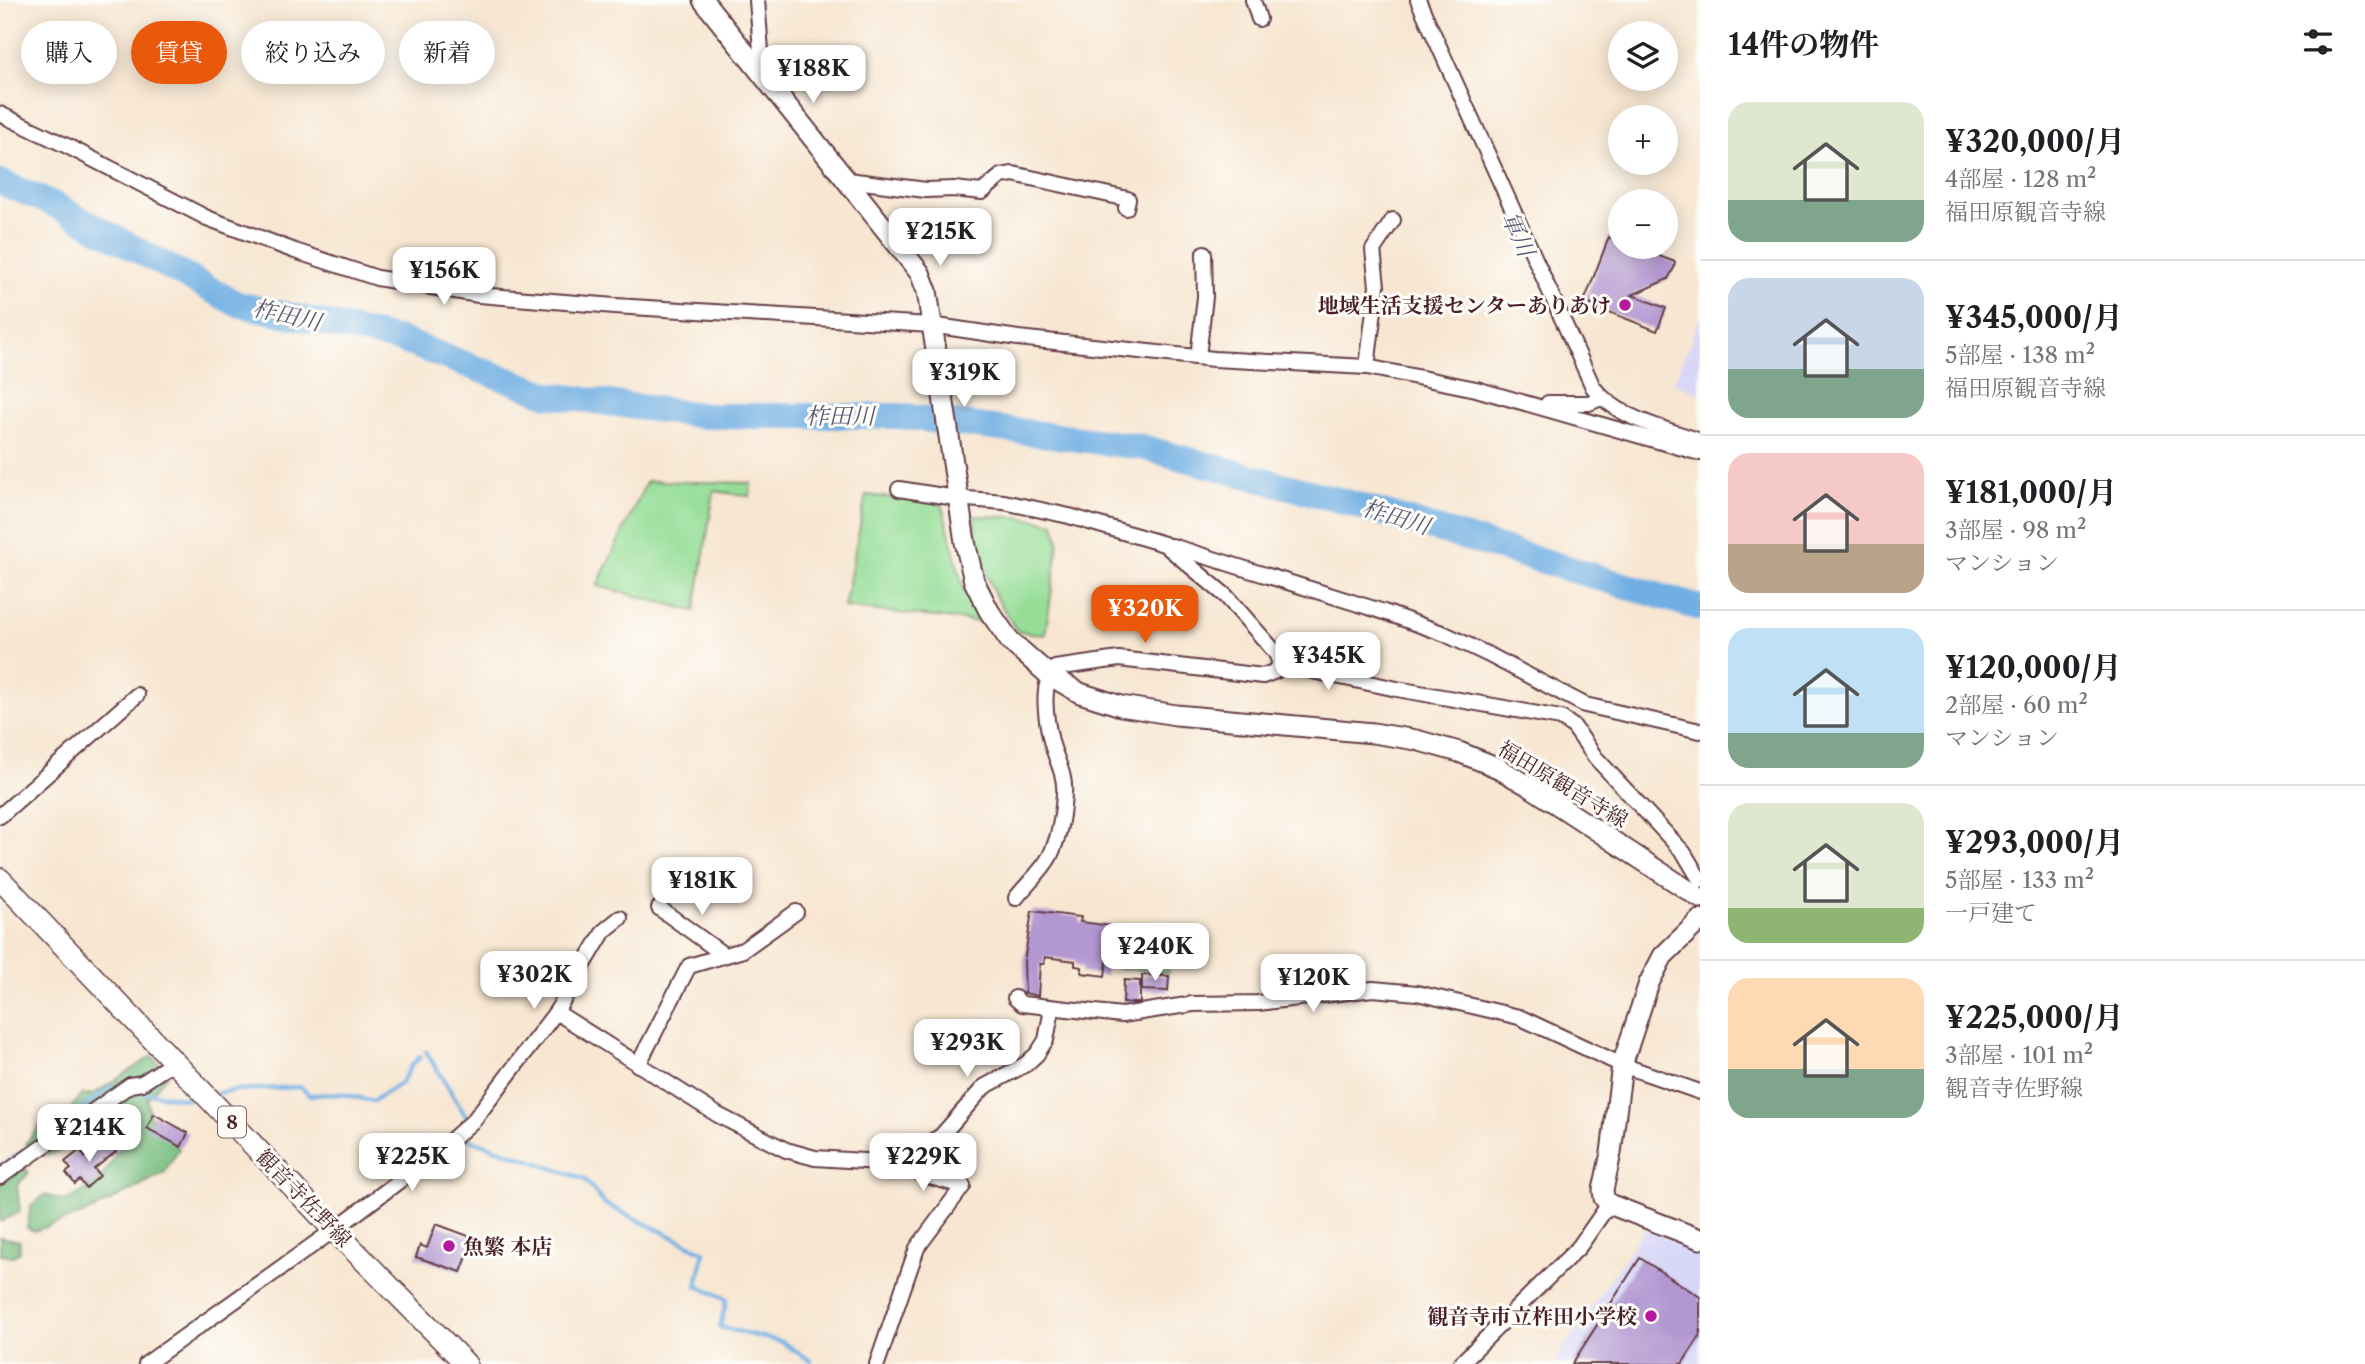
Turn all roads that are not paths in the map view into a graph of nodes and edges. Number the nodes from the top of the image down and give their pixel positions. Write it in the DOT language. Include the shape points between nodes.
graph roads {
  1 [pos="703,0"];
  2 [pos="757,0"];
  3 [pos="1253,0"];
  4 [pos="1418,0"];
  5 [pos="1259,19"];
  6 [pos="763,76"];
  7 [pos="0,114"];
  8 [pos="848,180"];
  9 [pos="1126,208"];
  10 [pos="1393,220"];
  11 [pos="1204,253"];
  12 [pos="931,325"];
  13 [pos="1198,357"];
  14 [pos="1367,367"];
  15 [pos="1601,398"];
  16 [pos="1535,404"];
  17 [pos="1700,441"];
  18 [pos="1700,453"];
  19 [pos="899,489"];
  20 [pos="956,498"];
  21 [pos="1164,544"];
  22 [pos="1276,653"];
  23 [pos="1049,675"];
  24 [pos="137,695"];
  25 [pos="1585,705"];
  26 [pos="1574,727"];
  27 [pos="1700,731"];
  28 [pos="0,816"];
  29 [pos="0,878"];
  30 [pos="1700,880"];
  31 [pos="1016,898"];
  32 [pos="1700,898"];
  33 [pos="659,908"];
  34 [pos="796,912"];
  35 [pos="620,918"];
  36 [pos="1700,920"];
  37 [pos="724,955"];
  38 [pos="1014,998"];
  39 [pos="1052,1009"];
  40 [pos="556,1012"];
  41 [pos="174,1062"];
  42 [pos="638,1065"];
  43 [pos="1622,1065"];
  44 [pos="1700,1092"];
  45 [pos="897,1163"];
  46 [pos="0,1177"];
  47 [pos="1609,1204"];
  48 [pos="334,1230"];
  49 [pos="1700,1239"];
  50 [pos="146,1364"];
  51 [pos="466,1364"];
  52 [pos="877,1364"];
  53 [pos="1460,1364"];
  1 -- 6 [label="main road, 福田原観音寺線"];
  2 -- 6 [label="street"];
  3 -- 5 [label="street"];
  4 -- 15 [label="street"];
  6 -- 8 [label="main road, 福田原観音寺線"];
  7 -- 12 [label="street" via="207,218 377,278 479,295"];
  8 -- 9 [label="street" via="982,192 1001,176 1013,174 1128,199"];
  8 -- 12 [label="main road, 福田原観音寺線" via="920,273"];
  10 -- 14 [label="street" via="1373,250 1377,286"];
  11 -- 13 [label="street" via="1205,297"];
  12 -- 13 [label="street"];
  12 -- 20 [label="main road, 福田原観音寺線"];
  13 -- 14 [label="street"];
  14 -- 16 [label="street"];
  15 -- 16 [label="street" via="1588,403"];
  15 -- 17 [label="street" via="1634,418"];
  16 -- 18 [label="street"];
  19 -- 20 [label="street"];
  20 -- 21 [label="street" via="1004,502 1069,516"];
  20 -- 23 [label="main road, 福田原観音寺線" via="974,582 989,611 1010,642"];
  21 -- 22 [label="street" via="1226,596"];
  21 -- 25 [label="street" via="1445,634"];
  22 -- 23 [label="street" via="1280,664 1263,676 1119,659 1055,668"];
  22 -- 26 [label="street" via="1298,667 1560,718"];
  23 -- 31 [label="street" via="1048,727 1065,790 1049,858"];
  23 -- 32 [label="main road, 福田原観音寺線" via="1080,694 1121,706 1373,733 1459,752 1529,786"];
  24 -- 28 [label="street"];
  25 -- 26 [label="street"];
  25 -- 27 [label="street"];
  26 -- 30 [label="street" via="1595,757 1684,853"];
  29 -- 41 [label="main road, 観音寺佐野線 / 8"];
  33 -- 37 [label="street"];
  34 -- 37 [label="street" via="743,950"];
  35 -- 40 [label="street" via="604,931"];
  36 -- 43 [label="main road" via="1663,956"];
  37 -- 42 [label="street" via="689,966"];
  38 -- 39 [label="street" via="1022,1004"];
  39 -- 43 [label="street" via="1122,1015 1194,1004 1258,1003 1373,989 1417,993 1519,1017"];
  39 -- 45 [label="street" via="1046,1040 1037,1054 984,1087 941,1136"];
  40 -- 42 [label="street"];
  40 -- 48 [label="street" via="474,1120"];
  41 -- 46 [label="street" via="142,1083 130,1084"];
  41 -- 48 [label="main road, 観音寺佐野線 / 8"];
  42 -- 45 [label="street" via="718,1115 786,1150 816,1158"];
  43 -- 44 [label="street"];
  43 -- 47 [label="main road" via="1603,1189"];
  45 -- 52 [label="street" via="963,1186 917,1248"];
  47 -- 49 [label="main road"];
  47 -- 53 [label="street" via="1579,1247"];
  48 -- 50 [label="street"];
  48 -- 51 [label="main road, 観音寺佐野線 / 8"];
}
